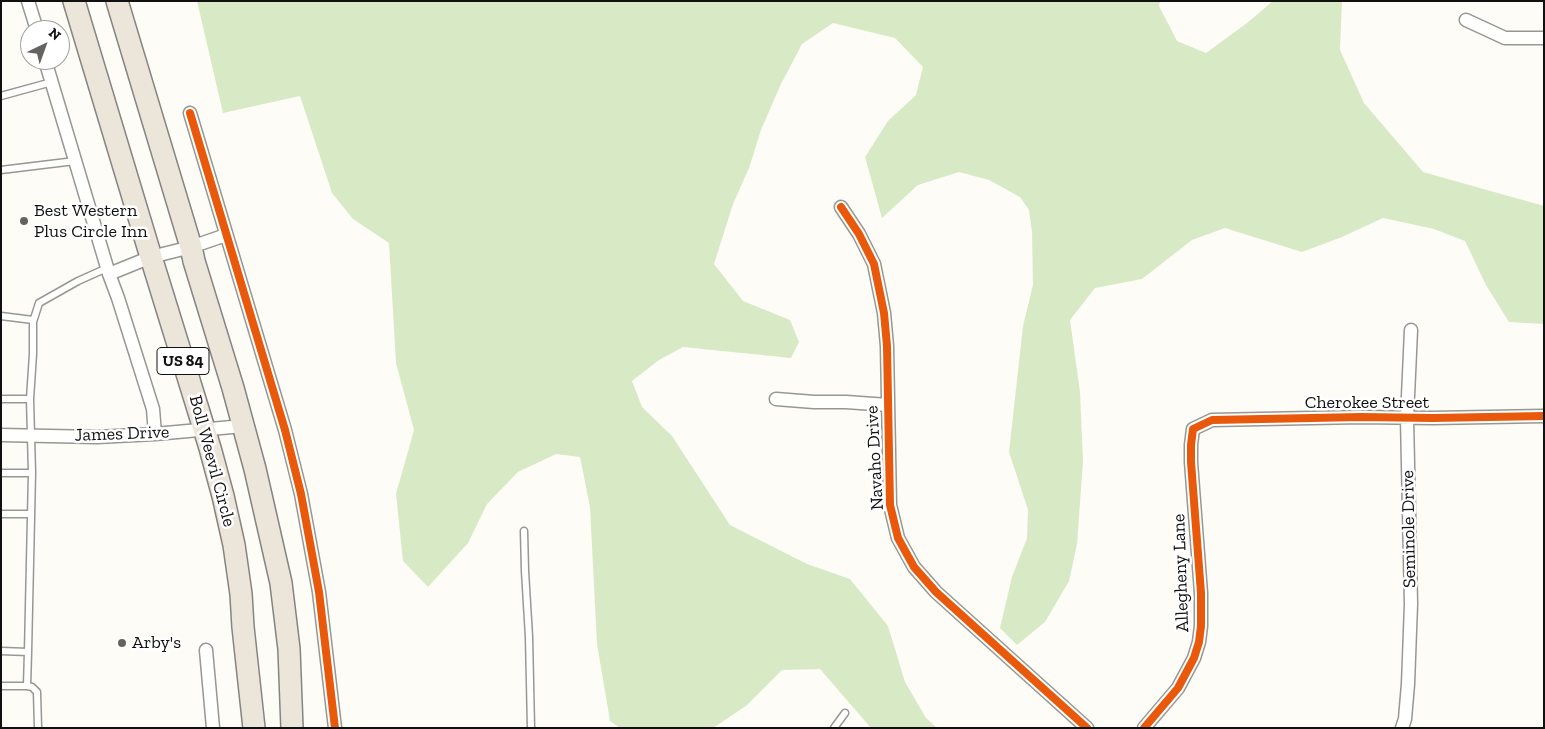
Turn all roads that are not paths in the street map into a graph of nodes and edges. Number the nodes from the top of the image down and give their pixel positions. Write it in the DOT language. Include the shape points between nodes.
graph roads {
  1 [pos="28,1"];
  2 [pos="74,1"];
  3 [pos="117,1"];
  4 [pos="33,20"];
  5 [pos="1466,20"];
  6 [pos="1544,38"];
  7 [pos="48,70"];
  8 [pos="52,82"];
  9 [pos="1,96"];
  10 [pos="190,113"];
  11 [pos="75,161"];
  12 [pos="1,170"];
  13 [pos="841,207"];
  14 [pos="226,235"];
  15 [pos="192,247"];
  16 [pos="151,257"];
  17 [pos="108,271"];
  18 [pos="1,316"];
  19 [pos="33,320"];
  20 [pos="1411,330"];
  21 [pos="1,399"];
  22 [pos="30,399"];
  23 [pos="776,399"];
  24 [pos="888,405"];
  25 [pos="1544,416"];
  26 [pos="1406,418"];
  27 [pos="244,426"];
  28 [pos="1193,429"];
  29 [pos="204,430"];
  30 [pos="155,434"];
  31 [pos="1,435"];
  32 [pos="30,436"];
  33 [pos="1,473"];
  34 [pos="32,473"];
  35 [pos="1,514"];
  36 [pos="31,514"];
  37 [pos="524,531"];
  38 [pos="206,650"];
  39 [pos="1,651"];
  40 [pos="28,652"];
  41 [pos="1,686"];
  42 [pos="27,686"];
  43 [pos="845,713"];
  44 [pos="38,728"];
  45 [pos="213,728"];
  46 [pos="254,728"];
  47 [pos="292,728"];
  48 [pos="335,728"];
  49 [pos="531,728"];
  50 [pos="834,728"];
  51 [pos="1087,728"];
  52 [pos="1144,728"];
  53 [pos="1402,728"];
  1 -- 4 [label="street"];
  2 -- 16 [label="highway, Boll Weevil Circle / US 84"];
  3 -- 15 [label="highway, US 84"];
  5 -- 6 [label="street" via="1505,38"];
  7 -- 8 [label="street"];
  8 -- 9 [label="lane"];
  8 -- 11 [label="street"];
  10 -- 14 [label="street"];
  11 -- 12 [label="lane"];
  11 -- 17 [label="street"];
  13 -- 24 [label="street, Navaho Drive" via="874,264 887,338"];
  14 -- 15 [label="street"];
  14 -- 48 [label="street" via="301,494 319,592"];
  15 -- 16 [label="street"];
  15 -- 27 [label="highway, US 84"];
  16 -- 17 [label="street"];
  16 -- 29 [label="highway, Boll Weevil Circle / US 84"];
  17 -- 19 [label="lane" via="78,281 40,303"];
  17 -- 30 [label="street" via="153,409"];
  18 -- 19 [label="lane"];
  19 -- 22 [label="lane"];
  20 -- 26 [label="street, Seminole Drive"];
  21 -- 22 [label="lane"];
  22 -- 32 [label="lane"];
  23 -- 24 [label="street"];
  24 -- 51 [label="street, Navaho Drive" via="890,505 898,538 914,567 936,592"];
  25 -- 26 [label="street, Cherokee Street"];
  26 -- 28 [label="street, Cherokee Street" via="1212,420"];
  26 -- 53 [label="street, Seminole Drive" via="1411,604 1408,684"];
  27 -- 29 [label="street, James Drive"];
  27 -- 47 [label="highway, US 84" via="281,582 289,648"];
  28 -- 52 [label="street, Allegheny Lane" via="1191,470 1201,593 1199,642 1178,688"];
  29 -- 30 [label="street, James Drive"];
  29 -- 46 [label="highway, Boll Weevil Circle / US 84" via="234,545"];
  30 -- 32 [label="street, James Drive"];
  31 -- 32 [label="street, James Drive"];
  32 -- 34 [label="lane"];
  33 -- 34 [label="lane"];
  34 -- 36 [label="lane"];
  35 -- 36 [label="lane"];
  36 -- 40 [label="lane"];
  37 -- 49 [label="lane"];
  38 -- 45 [label="street"];
  39 -- 40 [label="lane"];
  40 -- 42 [label="lane"];
  41 -- 42 [label="lane"];
  42 -- 44 [label="lane" via="32,686 37,692"];
  43 -- 50 [label="lane"];
}
